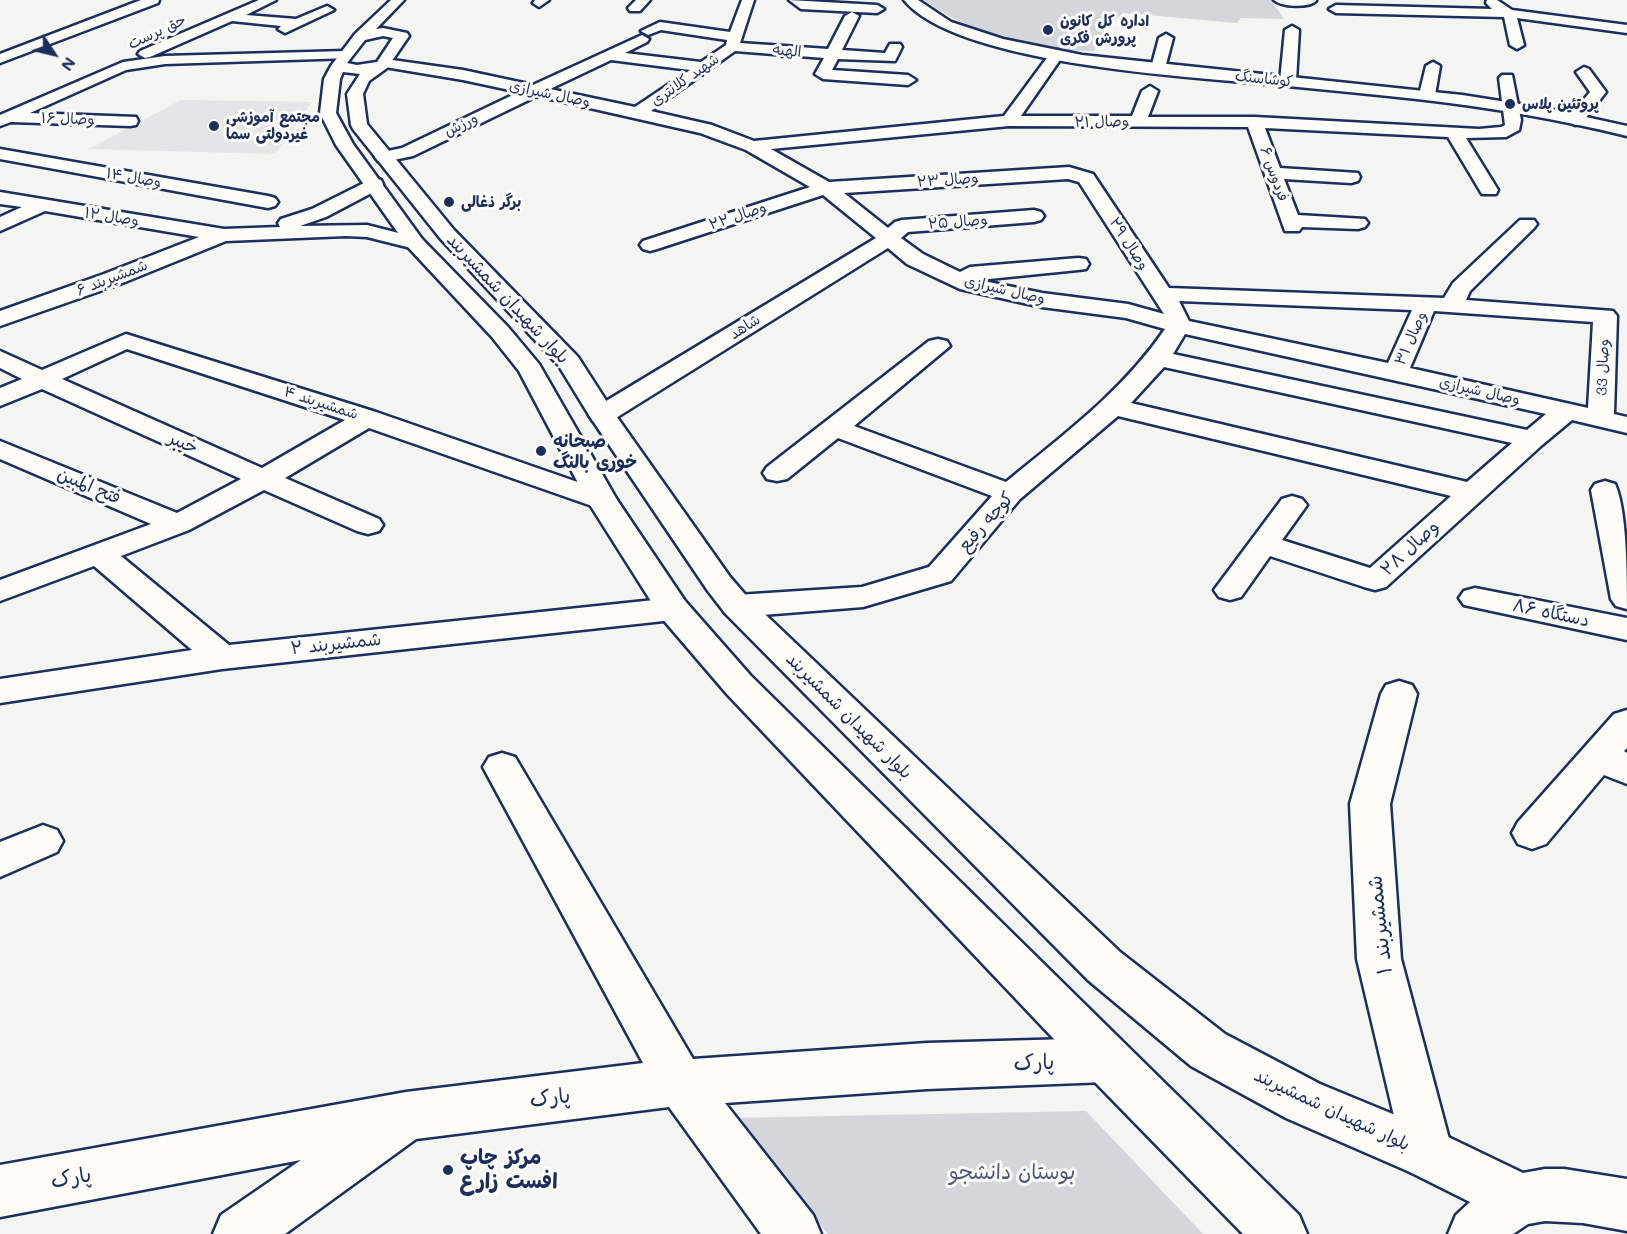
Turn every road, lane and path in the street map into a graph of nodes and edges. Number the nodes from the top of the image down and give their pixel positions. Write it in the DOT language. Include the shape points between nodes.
graph roads {
  1 [pos="153,0"];
  2 [pos="270,0"];
  3 [pos="398,0"];
  4 [pos="748,0"];
  5 [pos="795,0"];
  6 [pos="910,0"];
  7 [pos="1280,0"];
  8 [pos="1310,0"];
  9 [pos="1486,0"];
  10 [pos="332,4"];
  11 [pos="877,9"];
  12 [pos="1336,9"];
  13 [pos="1509,13"];
  14 [pos="852,16"];
  15 [pos="229,18"];
  16 [pos="298,23"];
  17 [pos="285,29"];
  18 [pos="1627,29"];
  19 [pos="1292,30"];
  20 [pos="645,35"];
  21 [pos="360,37"];
  22 [pos="1509,37"];
  23 [pos="1166,38"];
  24 [pos="734,42"];
  25 [pos="893,52"];
  26 [pos="1057,54"];
  27 [pos="609,55"];
  28 [pos="832,55"];
  29 [pos="0,59"];
  30 [pos="342,60"];
  31 [pos="381,65"];
  32 [pos="123,66"];
  33 [pos="1433,66"];
  34 [pos="704,67"];
  35 [pos="1158,68"];
  36 [pos="1584,72"];
  37 [pos="1507,78"];
  38 [pos="908,80"];
  39 [pos="1288,81"];
  40 [pos="537,90"];
  41 [pos="1150,91"];
  42 [pos="1427,95"];
  43 [pos="1513,108"];
  44 [pos="638,113"];
  45 [pos="4,119"];
  46 [pos="1575,120"];
  47 [pos="130,121"];
  48 [pos="1009,121"];
  49 [pos="1138,121"];
  50 [pos="1255,122"];
  51 [pos="1627,131"];
  52 [pos="1453,132"];
  53 [pos="752,146"];
  54 [pos="1266,153"];
  55 [pos="1288,153"];
  56 [pos="0,154"];
  57 [pos="379,170"];
  58 [pos="1069,173"];
  59 [pos="1273,173"];
  60 [pos="1351,177"];
  61 [pos="826,188"];
  62 [pos="1489,190"];
  63 [pos="0,198"];
  64 [pos="268,202"];
  65 [pos="43,205"];
  66 [pos="1034,216"];
  67 [pos="1358,223"];
  68 [pos="1527,224"];
  69 [pos="0,225"];
  70 [pos="224,235"];
  71 [pos="888,239"];
  72 [pos="415,243"];
  73 [pos="650,245"];
  74 [pos="1078,264"];
  75 [pos="950,275"];
  76 [pos="1162,294"];
  77 [pos="1426,304"];
  78 [pos="1451,306"];
  79 [pos="0,319"];
  80 [pos="1179,326"];
  81 [pos="938,346"];
  82 [pos="0,358"];
  83 [pos="1158,358"];
  84 [pos="1396,372"];
  85 [pos="40,379"];
  86 [pos="0,398"];
  87 [pos="1113,407"];
  88 [pos="1567,411"];
  89 [pos="602,415"];
  90 [pos="367,418"];
  91 [pos="1601,419"];
  92 [pos="1627,425"];
  93 [pos="834,428"];
  94 [pos="1532,439"];
  95 [pos="0,449"];
  96 [pos="777,473"];
  97 [pos="265,478"];
  98 [pos="1605,490"];
  99 [pos="1471,492"];
  100 [pos="1010,494"];
  101 [pos="602,500"];
  102 [pos="1292,505"];
  103 [pos="178,524"];
  104 [pos="368,525"];
  105 [pos="1263,544"];
  106 [pos="100,555"];
  107 [pos="1230,590"];
  108 [pos="0,591"];
  109 [pos="1475,598"];
  110 [pos="1627,599"];
  111 [pos="736,606"];
  112 [pos="674,609"];
  113 [pos="1627,629"];
  114 [pos="222,657"];
  115 [pos="0,691"];
  116 [pos="1399,694"];
  117 [pos="1627,723"];
  118 [pos="1613,763"];
  119 [pos="502,767"];
  120 [pos="1532,833"];
  121 [pos="43,842"];
  122 [pos="0,860"];
  123 [pos="1106,1060"];
  124 [pos="680,1083"];
  125 [pos="406,1116"];
  126 [pos="1428,1154"];
  127 [pos="0,1191"];
  128 [pos="1520,1198"];
  129 [pos="1627,1205"];
  130 [pos="240,1234"];
  131 [pos="794,1234"];
  132 [pos="1280,1234"];
  133 [pos="1475,1234"];
  1 -- 29 [label="street"];
  2 -- 15 [label="street, حق پرست"];
  3 -- 21 [label="street"];
  4 -- 24 [label="street"];
  5 -- 11 [label="street" via="801,5"];
  6 -- 26 [label="street, کوشاسنگ" via="928,15 959,30"];
  7 -- 8 [label="street"];
  9 -- 13 [label="street"];
  10 -- 16 [label="street"];
  12 -- 13 [label="street"];
  13 -- 18 [label="street"];
  13 -- 22 [label="street"];
  14 -- 28 [label="street"];
  15 -- 16 [label="street"];
  15 -- 32 [label="street, حق پرست"];
  16 -- 17 [label="street"];
  19 -- 39 [label="street"];
  20 -- 24 [label="street, الهیه" via="660,26"];
  20 -- 27 [label="street, ورزش"];
  21 -- 30 [label="street"];
  21 -- 31 [label="street, بلوار شهیدان شمشیربند" via="400,28 402,38"];
  23 -- 35 [label="street"];
  24 -- 28 [label="street, الهیه"];
  24 -- 34 [label="street, شهید کلانتری"];
  25 -- 28 [label="street, الهیه"];
  26 -- 35 [label="street, کوشاسنگ"];
  26 -- 48 [label="street"];
  27 -- 34 [label="street"];
  27 -- 40 [label="street, ورزش"];
  28 -- 38 [label="street" via="823,74"];
  30 -- 31 [label="street, وصال شیرازی" via="350,70"];
  30 -- 32 [label="street" via="177,59"];
  30 -- 57 [label="street, بلوار شهیدان شمشیربند" via="332,80 328,113 345,146"];
  31 -- 40 [label="street, وصال شیرازی" via="463,75"];
  31 -- 57 [label="street, بلوار شهیدان شمشیربند" via="363,79 355,94 359,125"];
  32 -- 45 [label="street"];
  33 -- 42 [label="street"];
  34 -- 44 [label="street, شهید کلانتری"];
  35 -- 39 [label="street, کوشاسنگ"];
  36 -- 46 [label="street" via="1598,92"];
  37 -- 43 [label="street" via="1507,95"];
  39 -- 42 [label="street, کوشاسنگ"];
  40 -- 44 [label="street, وصال شیرازی"];
  40 -- 57 [label="street, ورزش" via="407,152"];
  41 -- 49 [label="street"];
  42 -- 43 [label="street, کوشاسنگ"];
  43 -- 46 [label="street, کوشاسنگ"];
  43 -- 52 [label="street, وصال ۲۱" via="1513,126 1506,132"];
  44 -- 53 [label="street, وصال شیرازی" via="706,129"];
  45 -- 47 [label="street, وصال ۱۶"];
  46 -- 51 [label="street, کوشاسنگ"];
  48 -- 49 [label="street, وصال ۲۱"];
  48 -- 53 [label="street, وصال ۲۱"];
  49 -- 50 [label="street, وصال ۲۱"];
  50 -- 52 [label="street, وصال ۲۱"];
  50 -- 54 [label="street, فردوس ۶"];
  52 -- 62 [label="street"];
  53 -- 61 [label="street, وصال شیرازی"];
  54 -- 55 [label="street"];
  54 -- 59 [label="street, فردوس ۶"];
  56 -- 64 [label="street, وصال ۱۴"];
  57 -- 70 [label="street, شمشیربند ۶" via="319,213 291,223"];
  57 -- 72 [label="street, بلوار شهیدان شمشیربند"];
  57 -- 89 [label="street, بلوار شهیدان شمشیربند" via="447,234 569,362"];
  58 -- 61 [label="street, وصال ۲۳"];
  58 -- 76 [label="street, وصال ۲۹" via="1086,178"];
  59 -- 60 [label="street"];
  59 -- 67 [label="street, فردوس ۶" via="1291,224"];
  61 -- 71 [label="street, وصال شیرازی"];
  61 -- 73 [label="street, وصال ۲۲"];
  63 -- 65 [label="street, وصال ۱۲"];
  65 -- 69 [label="street"];
  65 -- 70 [label="street, وصال ۱۲"];
  66 -- 71 [label="street, وصال ۲۵" via="902,226"];
  68 -- 78 [label="street" via="1461,288"];
  70 -- 72 [label="street, شمشیربند ۶" via="346,230"];
  70 -- 79 [label="street, شمشیربند ۶"];
  71 -- 75 [label="street, وصال شیرازی" via="915,259"];
  71 -- 89 [label="street, شاهد"];
  72 -- 101 [label="street, بلوار شهیدان شمشیربند" via="530,369"];
  74 -- 75 [label="street"];
  75 -- 80 [label="street, وصال شیرازی" via="968,284 1042,300 1128,311"];
  76 -- 77 [label="street"];
  76 -- 80 [label="street, وصال ۲۹" via="1174,310"];
  77 -- 78 [label="street"];
  77 -- 84 [label="street, وصال ۳۱"];
  78 -- 91 [label="street, وصال 33" via="1605,316"];
  80 -- 83 [label="street, کوچه رفیع"];
  80 -- 84 [label="street, وصال شیرازی"];
  81 -- 93 [label="street"];
  82 -- 85 [label="street, خیبر"];
  83 -- 87 [label="street, کوچه رفیع"];
  83 -- 94 [label="street"];
  84 -- 88 [label="street, وصال شیرازی"];
  85 -- 86 [label="street"];
  85 -- 90 [label="street, شمشیربند ۴" via="126,341"];
  85 -- 97 [label="street, خیبر"];
  87 -- 99 [label="street"];
  87 -- 100 [label="street, کوچه رفیع"];
  88 -- 91 [label="street, وصال شیرازی"];
  88 -- 94 [label="street, وصال ۲۸"];
  89 -- 111 [label="street, بلوار شهیدان شمشیربند"];
  90 -- 97 [label="street"];
  90 -- 101 [label="street, شمشیربند ۴"];
  91 -- 92 [label="street, وصال شیرازی"];
  93 -- 96 [label="street"];
  93 -- 100 [label="street"];
  94 -- 99 [label="street, وصال ۲۸"];
  95 -- 103 [label="street, فتح المبین"];
  97 -- 103 [label="street"];
  97 -- 104 [label="street, خیبر"];
  98 -- 110 [label="street"];
  99 -- 105 [label="street, وصال ۲۸" via="1375,580"];
  100 -- 111 [label="street, کوچه رفیع" via="940,574 863,597"];
  101 -- 112 [label="street, بلوار شهیدان شمشیربند"];
  102 -- 105 [label="street"];
  103 -- 106 [label="street"];
  105 -- 107 [label="street"];
  106 -- 108 [label="street"];
  106 -- 114 [label="street"];
  109 -- 113 [label="street, دستگاه ۸۶"];
  111 -- 126 [label="street, بلوار شهیدان شمشیربند" via="1104,966 1208,1050 1303,1101"];
  112 -- 114 [label="street, شمشیربند ۲"];
  112 -- 123 [label="street, بلوار شهیدان شمشیربند" via="739,685"];
  114 -- 115 [label="street, شمشیربند ۲"];
  116 -- 126 [label="street, شمشیربند ۱" via="1370,804 1379,959"];
  117 -- 118 [label="street"];
  118 -- 120 [label="street"];
  119 -- 124 [label="street"];
  121 -- 122 [label="street"];
  123 -- 124 [label="street, پارک" via="927,1066"];
  123 -- 132 [label="street, بلوار شهیدان شمشیربند"];
  124 -- 125 [label="street, پارک"];
  124 -- 131 [label="street"];
  125 -- 127 [label="street, پارک"];
  125 -- 130 [label="street"];
  126 -- 128 [label="street, بلوار شهیدان شمشیربند"];
  128 -- 129 [label="street" via="1568,1193"];
  128 -- 133 [label="street" via="1492,1215"];
}
